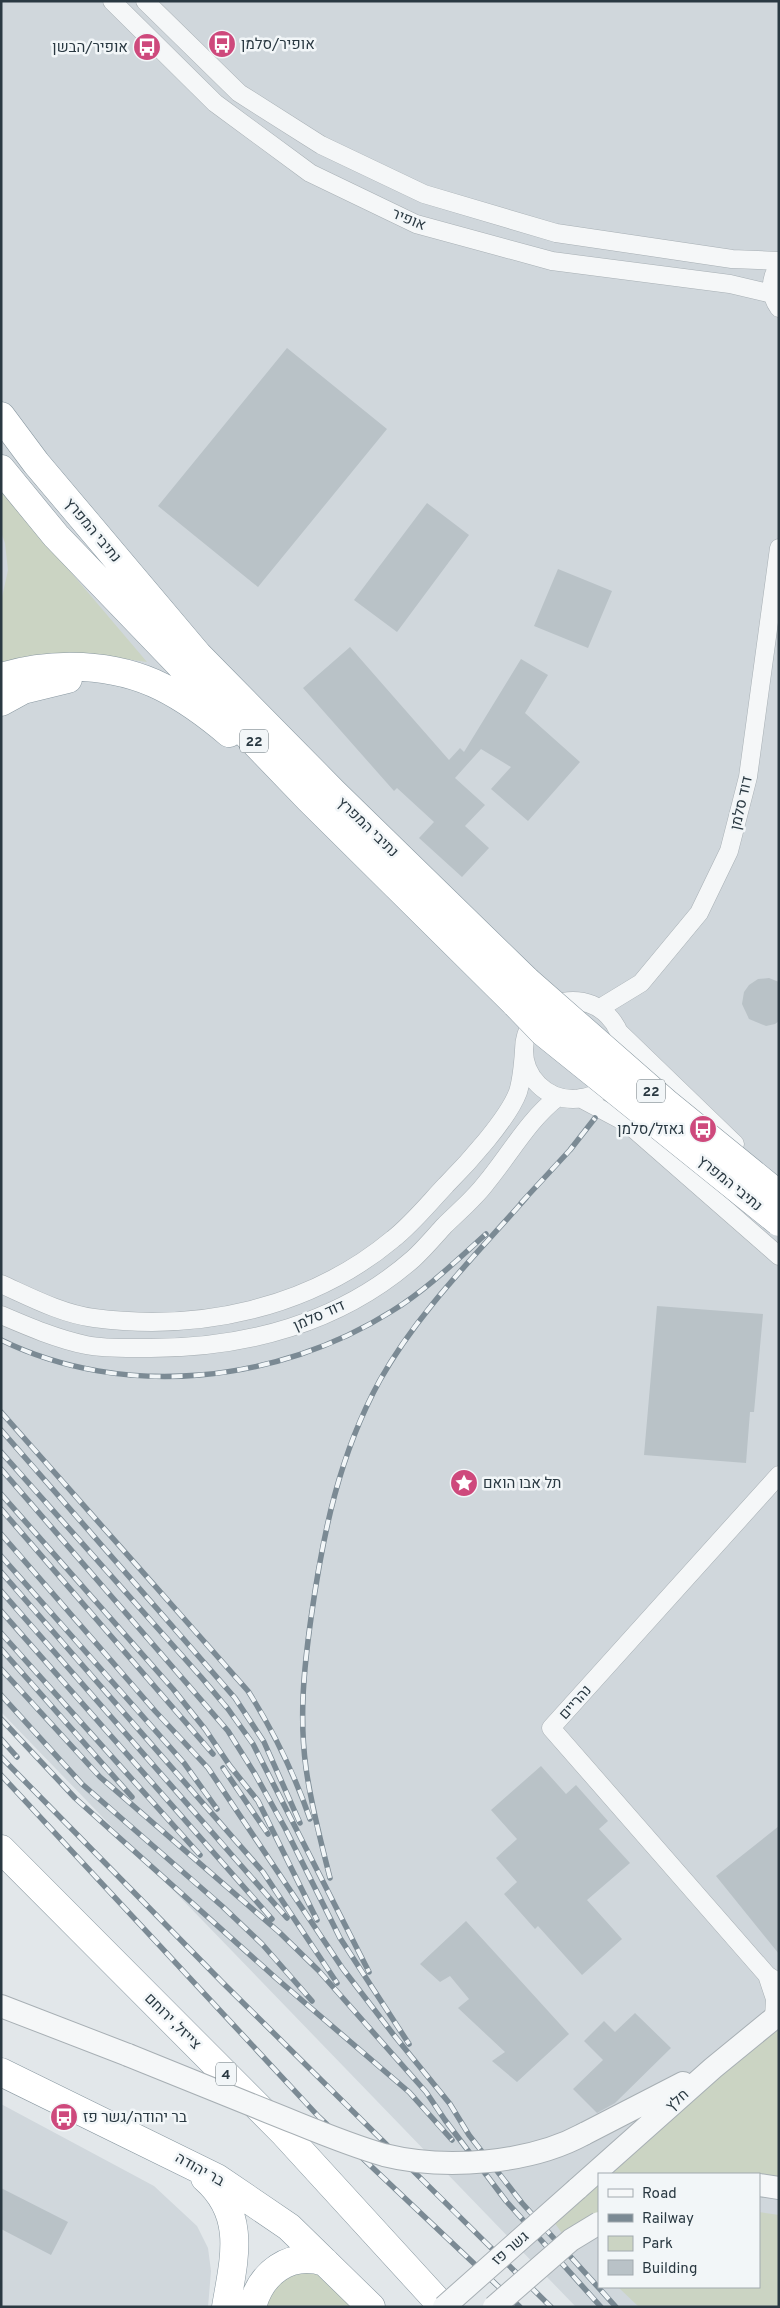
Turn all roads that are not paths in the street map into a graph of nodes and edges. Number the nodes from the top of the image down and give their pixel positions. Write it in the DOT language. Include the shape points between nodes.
graph roads {
  1 [pos="112,1"];
  2 [pos="145,1"];
  3 [pos="779,261"];
  4 [pos="779,266"];
  5 [pos="775,301"];
  6 [pos="1,410"];
  7 [pos="1,416"];
  8 [pos="36,463"];
  9 [pos="1,468"];
  10 [pos="779,548"];
  11 [pos="1,677"];
  12 [pos="163,687"];
  13 [pos="1,702"];
  14 [pos="309,799"];
  15 [pos="522,993"];
  16 [pos="600,1008"];
  17 [pos="620,1033"];
  18 [pos="524,1051"];
  19 [pos="558,1097"];
  20 [pos="580,1098"];
  21 [pos="627,1123"];
  22 [pos="779,1186"];
  23 [pos="779,1195"];
  24 [pos="779,1220"];
  25 [pos="779,1256"];
  26 [pos="1,1284"];
  27 [pos="1,1315"];
  28 [pos="779,1475"];
  29 [pos="1,1849"];
  30 [pos="773,1979"];
  31 [pos="1,2006"];
  32 [pos="776,2016"];
  33 [pos="713,2068"];
  34 [pos="1,2072"];
  35 [pos="179,2157"];
  36 [pos="760,2185"];
  37 [pos="779,2188"];
  38 [pos="577,2189"];
  39 [pos="598,2224"];
  40 [pos="325,2262"];
  41 [pos="226,2307"];
  42 [pos="252,2307"];
  43 [pos="371,2307"];
  44 [pos="444,2307"];
  45 [pos="494,2307"];
  1 -- 5 [label="street, אופיר" via="215,103 310,174 416,224 552,261 730,284"];
  2 -- 3 [label="street, אופיר" via="239,93 321,145 424,194 556,234 732,259"];
  4 -- 5 [label="street" via="772,282"];
  6 -- 8 [label="highway"];
  7 -- 8 [label="highway, נתיבי המפרץ / 22"];
  8 -- 15 [label="highway, נתיבי המפרץ / 22" via="198,655 333,792"];
  9 -- 14 [label="highway, נתיבי המפרץ / 22" via="56,536"];
  10 -- 16 [label="street, דוד סלמן" via="748,777 729,851 699,913 641,982"];
  11 -- 12 [label="highway" via="27,669 96,668 132,674"];
  12 -- 13 [label="highway" via="115,679 66,679 23,690"];
  12 -- 14 [label="highway" via="213,720"];
  14 -- 15 [label="highway, נתיבי המפרץ / 22"];
  15 -- 23 [label="highway, נתיבי המפרץ / 22, bridge" via="665,1102"];
  15 -- 24 [label="highway, נתיבי המפרץ / 22, bridge" via="551,1038"];
  16 -- 17 [label="street"];
  16 -- 18 [label="street" via="570,1000 542,1011 532,1022"];
  17 -- 20 [label="street" via="622,1062 616,1075 594,1094"];
  17 -- 22 [label="street"];
  18 -- 19 [label="street" via="534,1079"];
  18 -- 26 [label="street, דוד סלמן" via="517,1093 464,1167 394,1238 343,1275 311,1291 279,1303 224,1316 139,1320 93,1318 60,1309"];
  19 -- 20 [label="street"];
  19 -- 27 [label="street, דוד סלמן" via="541,1110 485,1185 413,1259 357,1299 323,1316 287,1330 229,1343 189,1348 138,1348 88,1346"];
  20 -- 21 [label="street"];
  21 -- 24 [label="street" via="659,1129 690,1143"];
  21 -- 25 [label="street"];
  28 -- 30 [label="street, נהריים" via="551,1728"];
  29 -- 44 [label="highway, צייזל, ירוחם / 4" via="283,2132"];
  30 -- 32 [label="street"];
  31 -- 33 [label="street, bridge" via="344,2141 413,2160 476,2162 519,2157 561,2145"];
  32 -- 33 [label="street, חלץ"];
  33 -- 38 [label="street, חלץ"];
  34 -- 35 [label="highway, בר יהודה"];
  35 -- 40 [label="highway, בר יהודה" via="217,2178 289,2227"];
  35 -- 41 [label="highway" via="208,2181 230,2211 235,2248"];
  36 -- 37 [label="street"];
  38 -- 44 [label="street, גשר פז, bridge"];
  39 -- 45 [label="street, bridge" via="572,2240"];
  40 -- 42 [label="highway" via="310,2258 283,2264 262,2281"];
  40 -- 43 [label="highway, בר יהודה"];
}
